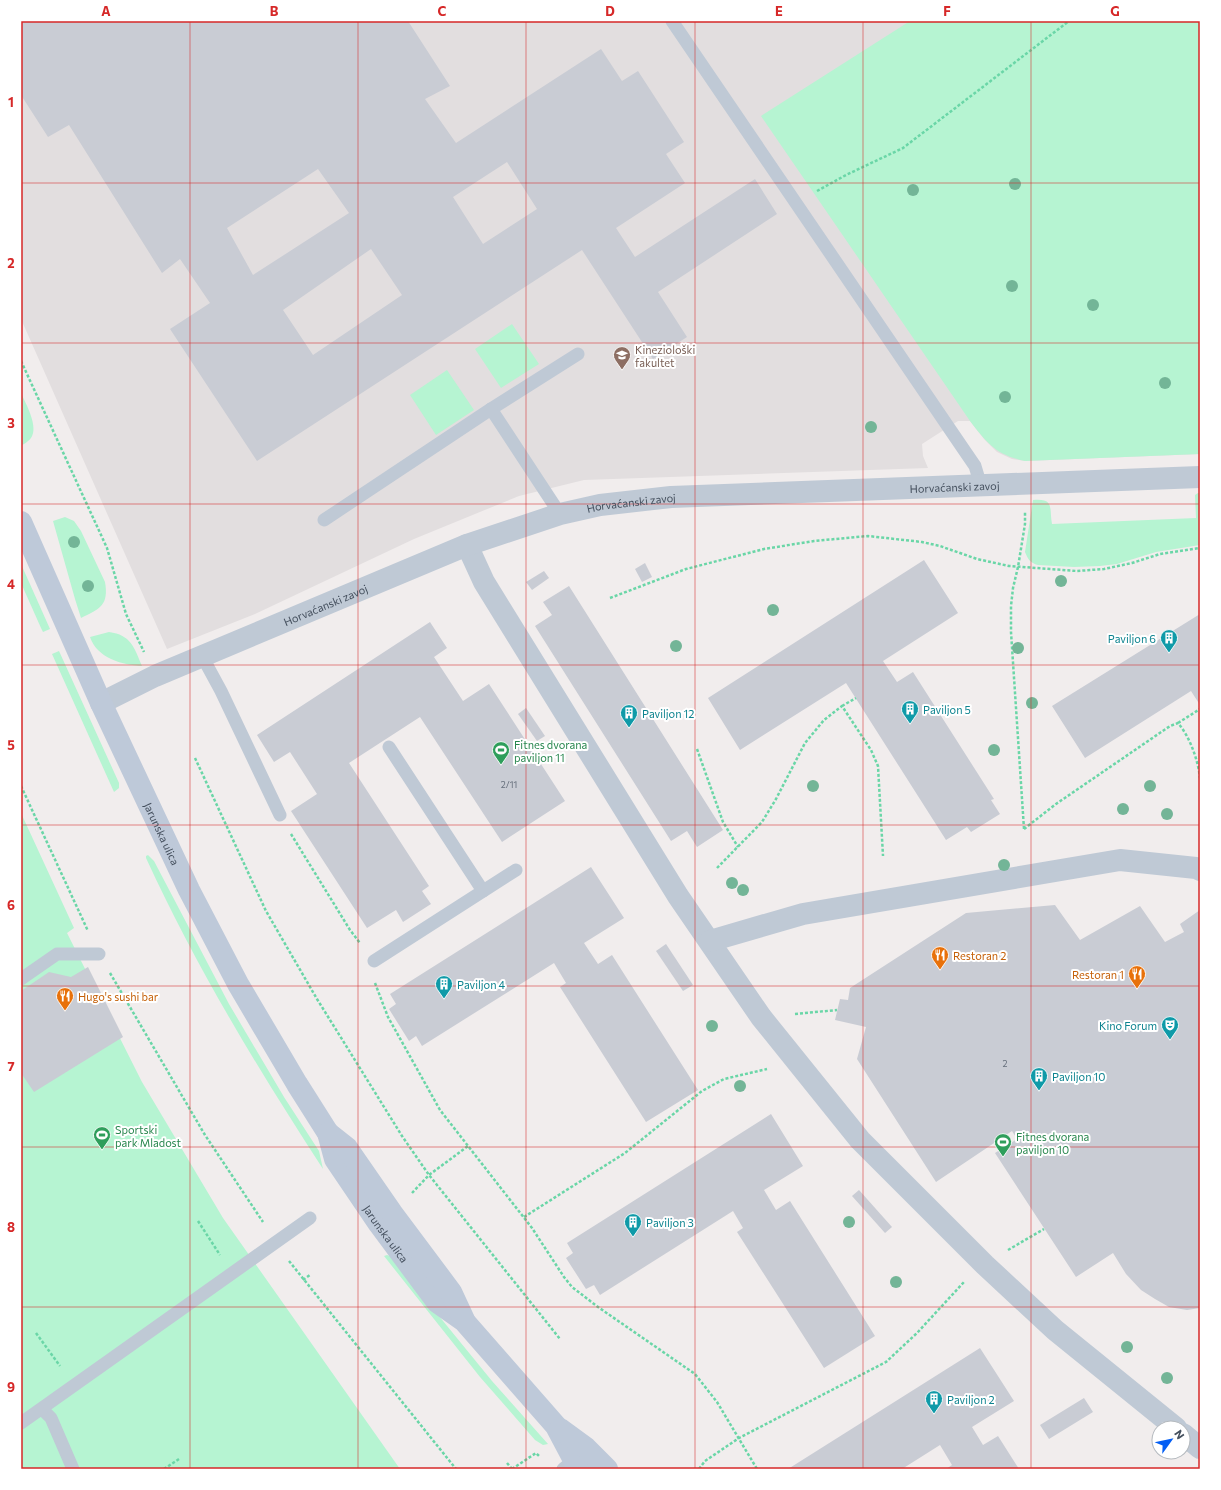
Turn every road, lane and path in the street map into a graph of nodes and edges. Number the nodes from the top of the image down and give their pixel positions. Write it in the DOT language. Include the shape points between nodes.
graph roads {
  1 [pos="672,21"];
  2 [pos="1069,21"];
  3 [pos="796,204"];
  4 [pos="578,354"];
  5 [pos="21,361"];
  6 [pos="491,409"];
  7 [pos="1200,477"];
  8 [pos="981,486"];
  9 [pos="1025,508"];
  10 [pos="560,514"];
  11 [pos="324,520"];
  12 [pos="21,522"];
  13 [pos="467,545"];
  14 [pos="1200,548"];
  15 [pos="1018,567"];
  16 [pos="610,598"];
  17 [pos="145,655"];
  18 [pos="202,656"];
  19 [pos="856,698"];
  20 [pos="101,703"];
  21 [pos="842,706"];
  22 [pos="1200,709"];
  23 [pos="1178,723"];
  24 [pos="389,747"];
  25 [pos="697,749"];
  26 [pos="194,758"];
  27 [pos="1200,778"];
  28 [pos="21,786"];
  29 [pos="280,815"];
  30 [pos="738,847"];
  31 [pos="883,856"];
  32 [pos="717,868"];
  33 [pos="516,870"];
  34 [pos="1200,870"];
  35 [pos="483,891"];
  36 [pos="710,942"];
  37 [pos="99,954"];
  38 [pos="374,961"];
  39 [pos="21,978"];
  40 [pos="837,1010"];
  41 [pos="761,1017"];
  42 [pos="770,1068"];
  43 [pos="468,1146"];
  44 [pos="429,1175"];
  45 [pos="408,1197"];
  46 [pos="524,1217"];
  47 [pos="310,1218"];
  48 [pos="1044,1229"];
  49 [pos="1003,1252"];
  50 [pos="310,1275"];
  51 [pos="969,1276"];
  52 [pos="303,1280"];
  53 [pos="36,1333"];
  54 [pos="560,1339"];
  55 [pos="74,1386"];
  56 [pos="42,1409"];
  57 [pos="1166,1420"];
  58 [pos="21,1423"];
  59 [pos="556,1426"];
  60 [pos="739,1438"];
  61 [pos="1191,1441"];
  62 [pos="1200,1448"];
  63 [pos="542,1458"];
  64 [pos="179,1459"];
  65 [pos="508,1463"];
  66 [pos="573,1466"];
  67 [pos="72,1469"];
  68 [pos="164,1469"];
  69 [pos="512,1469"];
  70 [pos="607,1469"];
  71 [pos="699,1469"];
  72 [pos="757,1469"];
  1 -- 3 [label="lane"];
  2 -- 3 [label="path" via="903,148 846,175"];
  3 -- 8 [label="lane" via="975,466"];
  4 -- 6 [label="lane"];
  5 -- 17 [label="path" via="107,548 126,614"];
  6 -- 10 [label="lane"];
  6 -- 11 [label="lane"];
  7 -- 8 [label="street, Horvaćanski zavoj"];
  8 -- 10 [label="street, Horvaćanski zavoj" via="671,498 600,505"];
  9 -- 15 [label="path"];
  10 -- 13 [label="street, Horvaćanski zavoj"];
  12 -- 20 [label="street, Jarunska ulica"];
  13 -- 18 [label="street, Horvaćanski zavoj"];
  13 -- 36 [label="street" via="484,582 508,622 678,896"];
  14 -- 15 [label="path" via="1160,554 1104,569 1077,572"];
  15 -- 16 [label="path" via="977,559 922,542 868,536 764,549 686,569"];
  15 -- 23 [label="path" via="1011,606 1011,632 1024,829 1056,804"];
  18 -- 20 [label="street, Horvaćanski zavoj"];
  18 -- 29 [label="lane"];
  19 -- 21 [label="path"];
  20 -- 59 [label="street, Jarunska ulica" via="189,890 238,984 297,1084 328,1133 347,1148 451,1292 464,1321"];
  21 -- 30 [label="path" via="824,720 805,743 762,822"];
  21 -- 31 [label="path" via="872,750 878,766"];
  22 -- 23 [label="path"];
  23 -- 27 [label="path" via="1185,731 1199,767"];
  24 -- 35 [label="lane"];
  25 -- 30 [label="path" via="723,822"];
  26 -- 44 [label="path" via="266,911 317,999"];
  28 -- 37 [label="path"];
  29 -- 38 [label="path" via="350,930"];
  30 -- 32 [label="path"];
  33 -- 35 [label="lane"];
  34 -- 36 [label="street" via="1120,860 803,914"];
  35 -- 38 [label="lane"];
  36 -- 41 [label="street"];
  37 -- 39 [label="lane" via="57,954"];
  38 -- 43 [label="path" via="375,984 388,1017 440,1110"];
  40 -- 41 [label="path"];
  41 -- 57 [label="street" via="860,1140 979,1259 1055,1330"];
  42 -- 46 [label="path" via="724,1079 702,1091 625,1153"];
  43 -- 44 [label="path"];
  43 -- 46 [label="path"];
  44 -- 45 [label="path"];
  44 -- 54 [label="path"];
  46 -- 60 [label="path" via="572,1287 694,1374 717,1402"];
  47 -- 55 [label="lane"];
  48 -- 49 [label="path"];
  50 -- 52 [label="path"];
  51 -- 60 [label="path" via="917,1333 886,1362"];
  53 -- 55 [label="path"];
  55 -- 56 [label="lane"];
  56 -- 58 [label="lane"];
  56 -- 67 [label="lane" via="51,1418"];
  59 -- 66 [label="street, Jarunska ulica"];
  59 -- 70 [label="street, Jarunska ulica" via="586,1448"];
  60 -- 71 [label="path" via="705,1461"];
  60 -- 72 [label="path"];
  61 -- 62 [label="street"];
  63 -- 69 [label="path" via="536,1453"];
  64 -- 68 [label="path"];
  65 -- 69 [label="path"];
}
